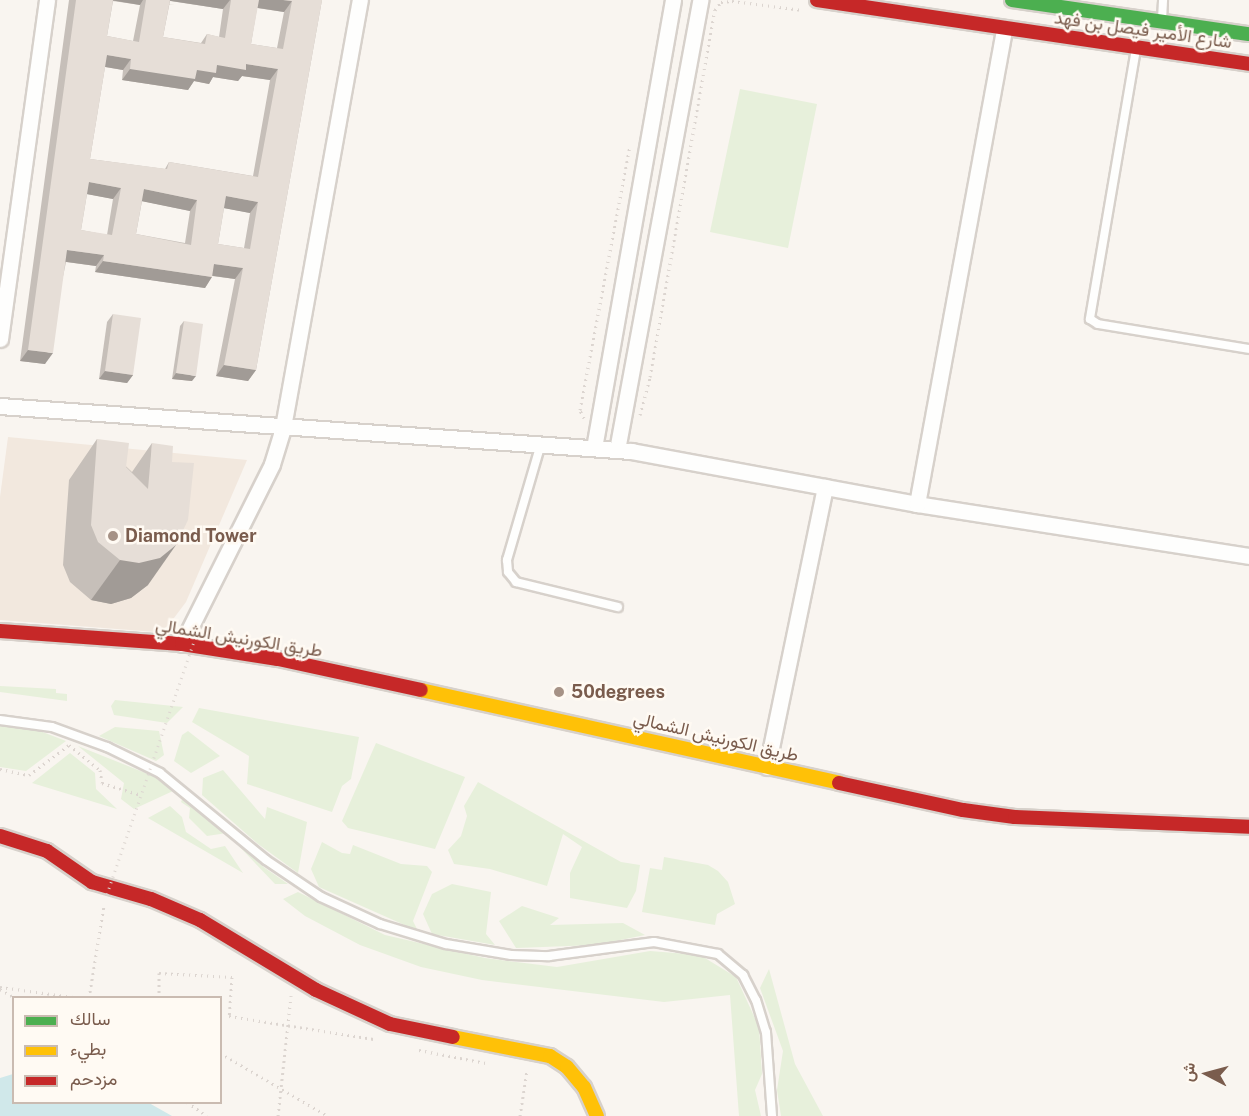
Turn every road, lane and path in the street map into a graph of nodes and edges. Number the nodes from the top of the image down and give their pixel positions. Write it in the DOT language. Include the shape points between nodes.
graph roads {
  1 [pos="47,0"];
  2 [pos="360,0"];
  3 [pos="673,0"];
  4 [pos="700,0"];
  5 [pos="1012,0"];
  6 [pos="1163,0"];
  7 [pos="815,6"];
  8 [pos="1162,21"];
  9 [pos="1004,28"];
  10 [pos="1249,34"];
  11 [pos="1136,48"];
  12 [pos="1249,64"];
  13 [pos="631,142"];
  14 [pos="0,339"];
  15 [pos="1249,349"];
  16 [pos="0,406"];
  17 [pos="637,421"];
  18 [pos="586,422"];
  19 [pos="283,427"];
  20 [pos="540,447"];
  21 [pos="594,448"];
  22 [pos="617,450"];
  23 [pos="825,486"];
  24 [pos="917,504"];
  25 [pos="1249,556"];
  26 [pos="618,607"];
  27 [pos="199,627"];
  28 [pos="0,631"];
  29 [pos="182,644"];
  30 [pos="0,720"];
  31 [pos="767,767"];
  32 [pos="0,768"];
  33 [pos="141,795"];
  34 [pos="1249,827"];
  35 [pos="0,836"];
  36 [pos="294,976"];
  37 [pos="0,988"];
  38 [pos="64,996"];
  39 [pos="89,996"];
  40 [pos="159,996"];
  41 [pos="288,1026"];
  42 [pos="382,1040"];
  43 [pos="413,1048"];
  44 [pos="222,1054"];
  45 [pos="496,1065"];
  46 [pos="517,1068"];
  47 [pos="281,1087"];
  48 [pos="190,1104"];
  49 [pos="207,1116"];
  50 [pos="278,1116"];
  51 [pos="328,1116"];
  52 [pos="520,1116"];
  53 [pos="597,1116"];
  54 [pos="772,1116"];
  1 -- 14 [label="street"];
  2 -- 19 [label="street"];
  3 -- 21 [label="street"];
  4 -- 22 [label="street"];
  5 -- 8 [label="main road, شارع الأمير فيصل بن فهد"];
  6 -- 8 [label="lane"];
  7 -- 9 [label="main road, شارع الأمير فيصل بن فهد"];
  7 -- 17 [label="path" via="732,1 721,2 716,10 650,377"];
  8 -- 10 [label="main road, شارع الأمير فيصل بن فهد"];
  9 -- 11 [label="main road, شارع الأمير فيصل بن فهد"];
  9 -- 24 [label="street"];
  11 -- 12 [label="main road, شارع الأمير فيصل بن فهد"];
  11 -- 15 [label="lane" via="1090,319 1098,324"];
  13 -- 18 [label="path" via="580,410"];
  16 -- 19 [label="street"];
  19 -- 20 [label="street"];
  19 -- 29 [label="street" via="272,464"];
  20 -- 21 [label="street"];
  20 -- 26 [label="lane" via="507,560 508,572 516,582"];
  21 -- 22 [label="street"];
  22 -- 23 [label="street"];
  23 -- 24 [label="street"];
  23 -- 31 [label="street"];
  24 -- 25 [label="street"];
  27 -- 33 [label="path, bridge"];
  28 -- 29 [label="main road, طريق الكورنيش الشمالي"];
  29 -- 31 [label="main road, طريق الكورنيش الشمالي" via="289,661"];
  30 -- 54 [label="lane" via="52,727 107,747 160,773 321,897 380,924 446,944 511,955 549,956 654,942 718,954 743,975 756,1000 766,1032"];
  31 -- 34 [label="main road, طريق الكورنيش الشمالي" via="930,804 1015,817"];
  32 -- 33 [label="path" via="29,775 69,745 99,770 102,783"];
  33 -- 39 [label="path, bridge" via="107,894"];
  35 -- 36 [label="main road" via="47,851 93,882 151,899 200,920"];
  36 -- 41 [label="path"];
  36 -- 53 [label="main road" via="390,1024 550,1056 584,1086"];
  37 -- 38 [label="path"];
  40 -- 41 [label="path" via="159,973 232,977 229,1016"];
  41 -- 42 [label="path"];
  41 -- 47 [label="path"];
  43 -- 45 [label="path"];
  44 -- 47 [label="path"];
  46 -- 52 [label="path" via="527,1069"];
  47 -- 50 [label="path"];
  47 -- 51 [label="path"];
  48 -- 49 [label="path"];
}
